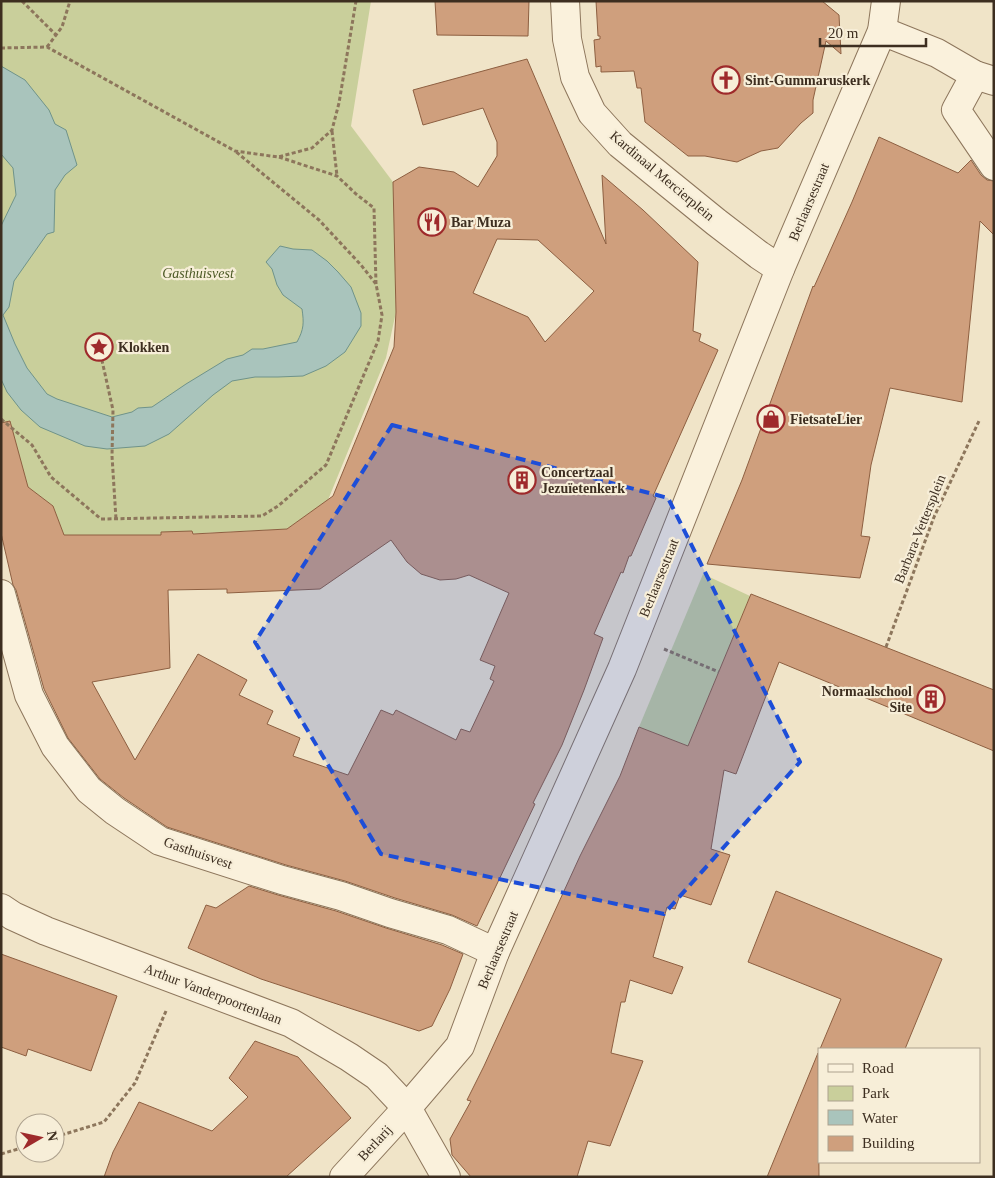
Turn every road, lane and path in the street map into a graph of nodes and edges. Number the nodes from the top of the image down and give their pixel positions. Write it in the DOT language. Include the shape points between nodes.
graph roads {
  1 [pos="22,1"];
  2 [pos="70,1"];
  3 [pos="356,1"];
  4 [pos="565,1"];
  5 [pos="886,1"];
  6 [pos="882,31"];
  7 [pos="56,35"];
  8 [pos="47,47"];
  9 [pos="1,48"];
  10 [pos="984,78"];
  11 [pos="332,130"];
  12 [pos="235,151"];
  13 [pos="278,157"];
  14 [pos="994,166"];
  15 [pos="336,176"];
  16 [pos="780,269"];
  17 [pos="376,284"];
  18 [pos="99,347"];
  19 [pos="1,419"];
  20 [pos="979,421"];
  21 [pos="116,519"];
  22 [pos="1,594"];
  23 [pos="635,637"];
  24 [pos="886,647"];
  25 [pos="719,672"];
  26 [pos="1,908"];
  27 [pos="496,952"];
  28 [pos="179,981"];
  29 [pos="407,1108"];
  30 [pos="65,1134"];
  31 [pos="15,1149"];
  32 [pos="1,1154"];
  33 [pos="344,1177"];
  34 [pos="446,1177"];
  1 -- 7 [label="path"];
  2 -- 7 [label="path" via="62,27"];
  3 -- 11 [label="path"];
  4 -- 16 [label="street, Kardinaal Mercierplein" via="567,39 575,77 592,113 620,144"];
  5 -- 6 [label="street, Berlaarsestraat"];
  6 -- 10 [label="street" via="937,53"];
  6 -- 16 [label="street, Berlaarsestraat"];
  7 -- 8 [label="path"];
  8 -- 9 [label="path"];
  8 -- 12 [label="path"];
  10 -- 14 [label="street" via="956,110"];
  11 -- 13 [label="path" via="312,148"];
  11 -- 15 [label="path"];
  12 -- 13 [label="path"];
  12 -- 17 [label="path" via="320,220"];
  13 -- 15 [label="path"];
  15 -- 17 [label="path" via="374,208"];
  16 -- 23 [label="street, Berlaarsestraat"];
  17 -- 21 [label="path" via="382,314 378,341 326,465 262,516"];
  18 -- 21 [label="path" via="113,410"];
  19 -- 21 [label="path" via="32,445 51,477 101,519"];
  20 -- 24 [label="path, Barbara-Vettersplein" via="934,517"];
  22 -- 27 [label="street, Gasthuisvest" via="29,695 55,746 89,790 115,811 160,840 448,930"];
  23 -- 25 [label="path"];
  23 -- 27 [label="street, Berlaarsestraat"];
  26 -- 28 [label="street, Arthur Vanderpoortenlaan" via="46,931"];
  27 -- 29 [label="street, Berlaarsestraat" via="460,1046"];
  28 -- 29 [label="street, Arthur Vanderpoortenlaan" via="291,1023 377,1076"];
  28 -- 30 [label="path" via="135,1083 104,1122"];
  29 -- 33 [label="street, Berlarij"];
  29 -- 34 [label="street, Arthur Vanderpoortenlaan"];
  31 -- 32 [label="path"];
}
